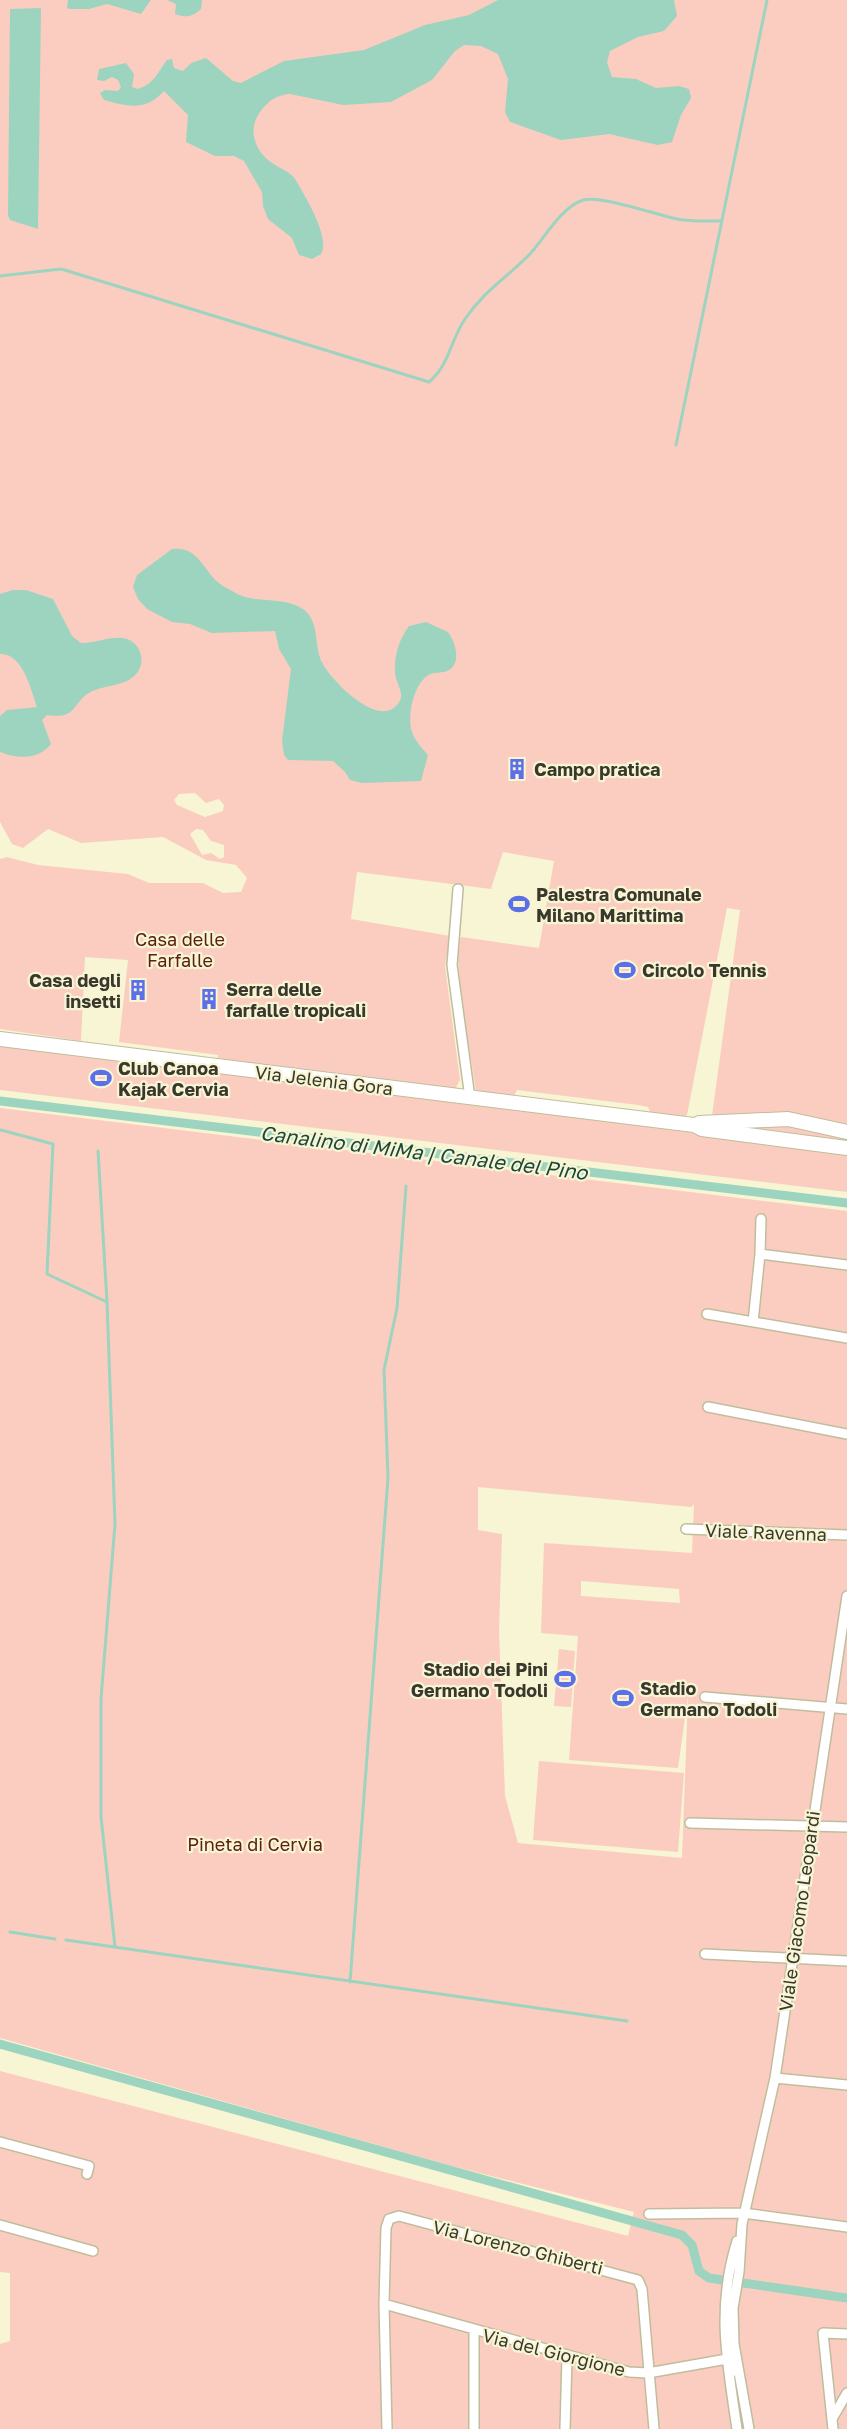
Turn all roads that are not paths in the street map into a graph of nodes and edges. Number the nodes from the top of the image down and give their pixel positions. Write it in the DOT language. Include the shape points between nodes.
graph roads {
  1 [pos="458,889"];
  2 [pos="0,1039"];
  3 [pos="470,1098"];
  4 [pos="694,1125"];
  5 [pos="847,1132"];
  6 [pos="847,1148"];
  7 [pos="761,1220"];
  8 [pos="760,1254"];
  9 [pos="847,1265"];
  10 [pos="707,1314"];
  11 [pos="753,1322"];
  12 [pos="847,1338"];
  13 [pos="708,1407"];
  14 [pos="847,1434"];
  15 [pos="686,1529"];
  16 [pos="847,1535"];
  17 [pos="847,1596"];
  18 [pos="705,1697"];
  19 [pos="828,1708"];
  20 [pos="847,1709"];
  21 [pos="690,1823"];
  22 [pos="811,1825"];
  23 [pos="847,1827"];
  24 [pos="705,1954"];
  25 [pos="793,1959"];
  26 [pos="847,1961"];
  27 [pos="775,2078"];
  28 [pos="847,2085"];
  29 [pos="0,2142"];
  30 [pos="87,2174"];
  31 [pos="743,2213"];
  32 [pos="650,2214"];
  33 [pos="742,2224"];
  34 [pos="0,2225"];
  35 [pos="847,2227"];
  36 [pos="93,2250"];
  37 [pos="384,2304"];
  38 [pos="474,2331"];
  39 [pos="847,2334"];
  40 [pos="734,2343"];
  41 [pos="567,2357"];
  42 [pos="727,2360"];
  43 [pos="648,2373"];
  44 [pos="847,2393"];
  45 [pos="746,2404"];
  46 [pos="832,2419"];
  47 [pos="387,2429"];
  48 [pos="474,2429"];
  49 [pos="565,2429"];
  50 [pos="654,2429"];
  51 [pos="737,2429"];
  52 [pos="749,2429"];
  53 [pos="833,2429"];
  1 -- 3 [label="street" via="452,966"];
  2 -- 3 [label="street, Via Jelenia Gora"];
  3 -- 4 [label="street, Via Jelenia Gora"];
  4 -- 5 [label="street, Via Jelenia Gora" via="788,1119"];
  4 -- 6 [label="street, Via Jelenia Gora"];
  7 -- 8 [label="street"];
  8 -- 9 [label="street"];
  8 -- 11 [label="street"];
  10 -- 11 [label="street"];
  11 -- 12 [label="street"];
  13 -- 14 [label="street"];
  15 -- 16 [label="street, Viale Ravenna"];
  17 -- 19 [label="street, Viale Giacomo Leopardi"];
  18 -- 19 [label="street"];
  19 -- 20 [label="street"];
  19 -- 22 [label="street, Viale Giacomo Leopardi"];
  21 -- 22 [label="street"];
  22 -- 23 [label="street"];
  22 -- 25 [label="street, Viale Giacomo Leopardi"];
  24 -- 25 [label="street"];
  25 -- 26 [label="street"];
  25 -- 27 [label="street, Viale Giacomo Leopardi"];
  27 -- 28 [label="street"];
  27 -- 31 [label="street, Viale Giacomo Leopardi"];
  29 -- 30 [label="street" via="89,2166"];
  31 -- 32 [label="street"];
  31 -- 33 [label="street, Viale Giacomo Leopardi"];
  31 -- 35 [label="street"];
  33 -- 40 [label="street, Viale Giacomo Leopardi" via="733,2308"];
  33 -- 42 [label="street, Viale Giacomo Leopardi" via="724,2291"];
  34 -- 36 [label="street"];
  37 -- 38 [label="street, Via del Giorgione"];
  37 -- 43 [label="street, Via Lorenzo Ghiberti" via="386,2228 389,2219 399,2216 638,2280 642,2289"];
  37 -- 47 [label="street"];
  38 -- 41 [label="street, Via del Giorgione"];
  38 -- 48 [label="street"];
  39 -- 46 [label="street" via="823,2333"];
  40 -- 42 [label="street"];
  40 -- 45 [label="street, Viale Giacomo Leopardi"];
  41 -- 43 [label="street, Via del Giorgione"];
  41 -- 49 [label="street"];
  42 -- 43 [label="street, Via del Giorgione"];
  42 -- 45 [label="street" via="735,2365"];
  42 -- 51 [label="street, Viale Giacomo Leopardi"];
  43 -- 50 [label="street"];
  44 -- 46 [label="street"];
  45 -- 52 [label="street, Viale Giacomo Leopardi"];
  46 -- 53 [label="street"];
}
